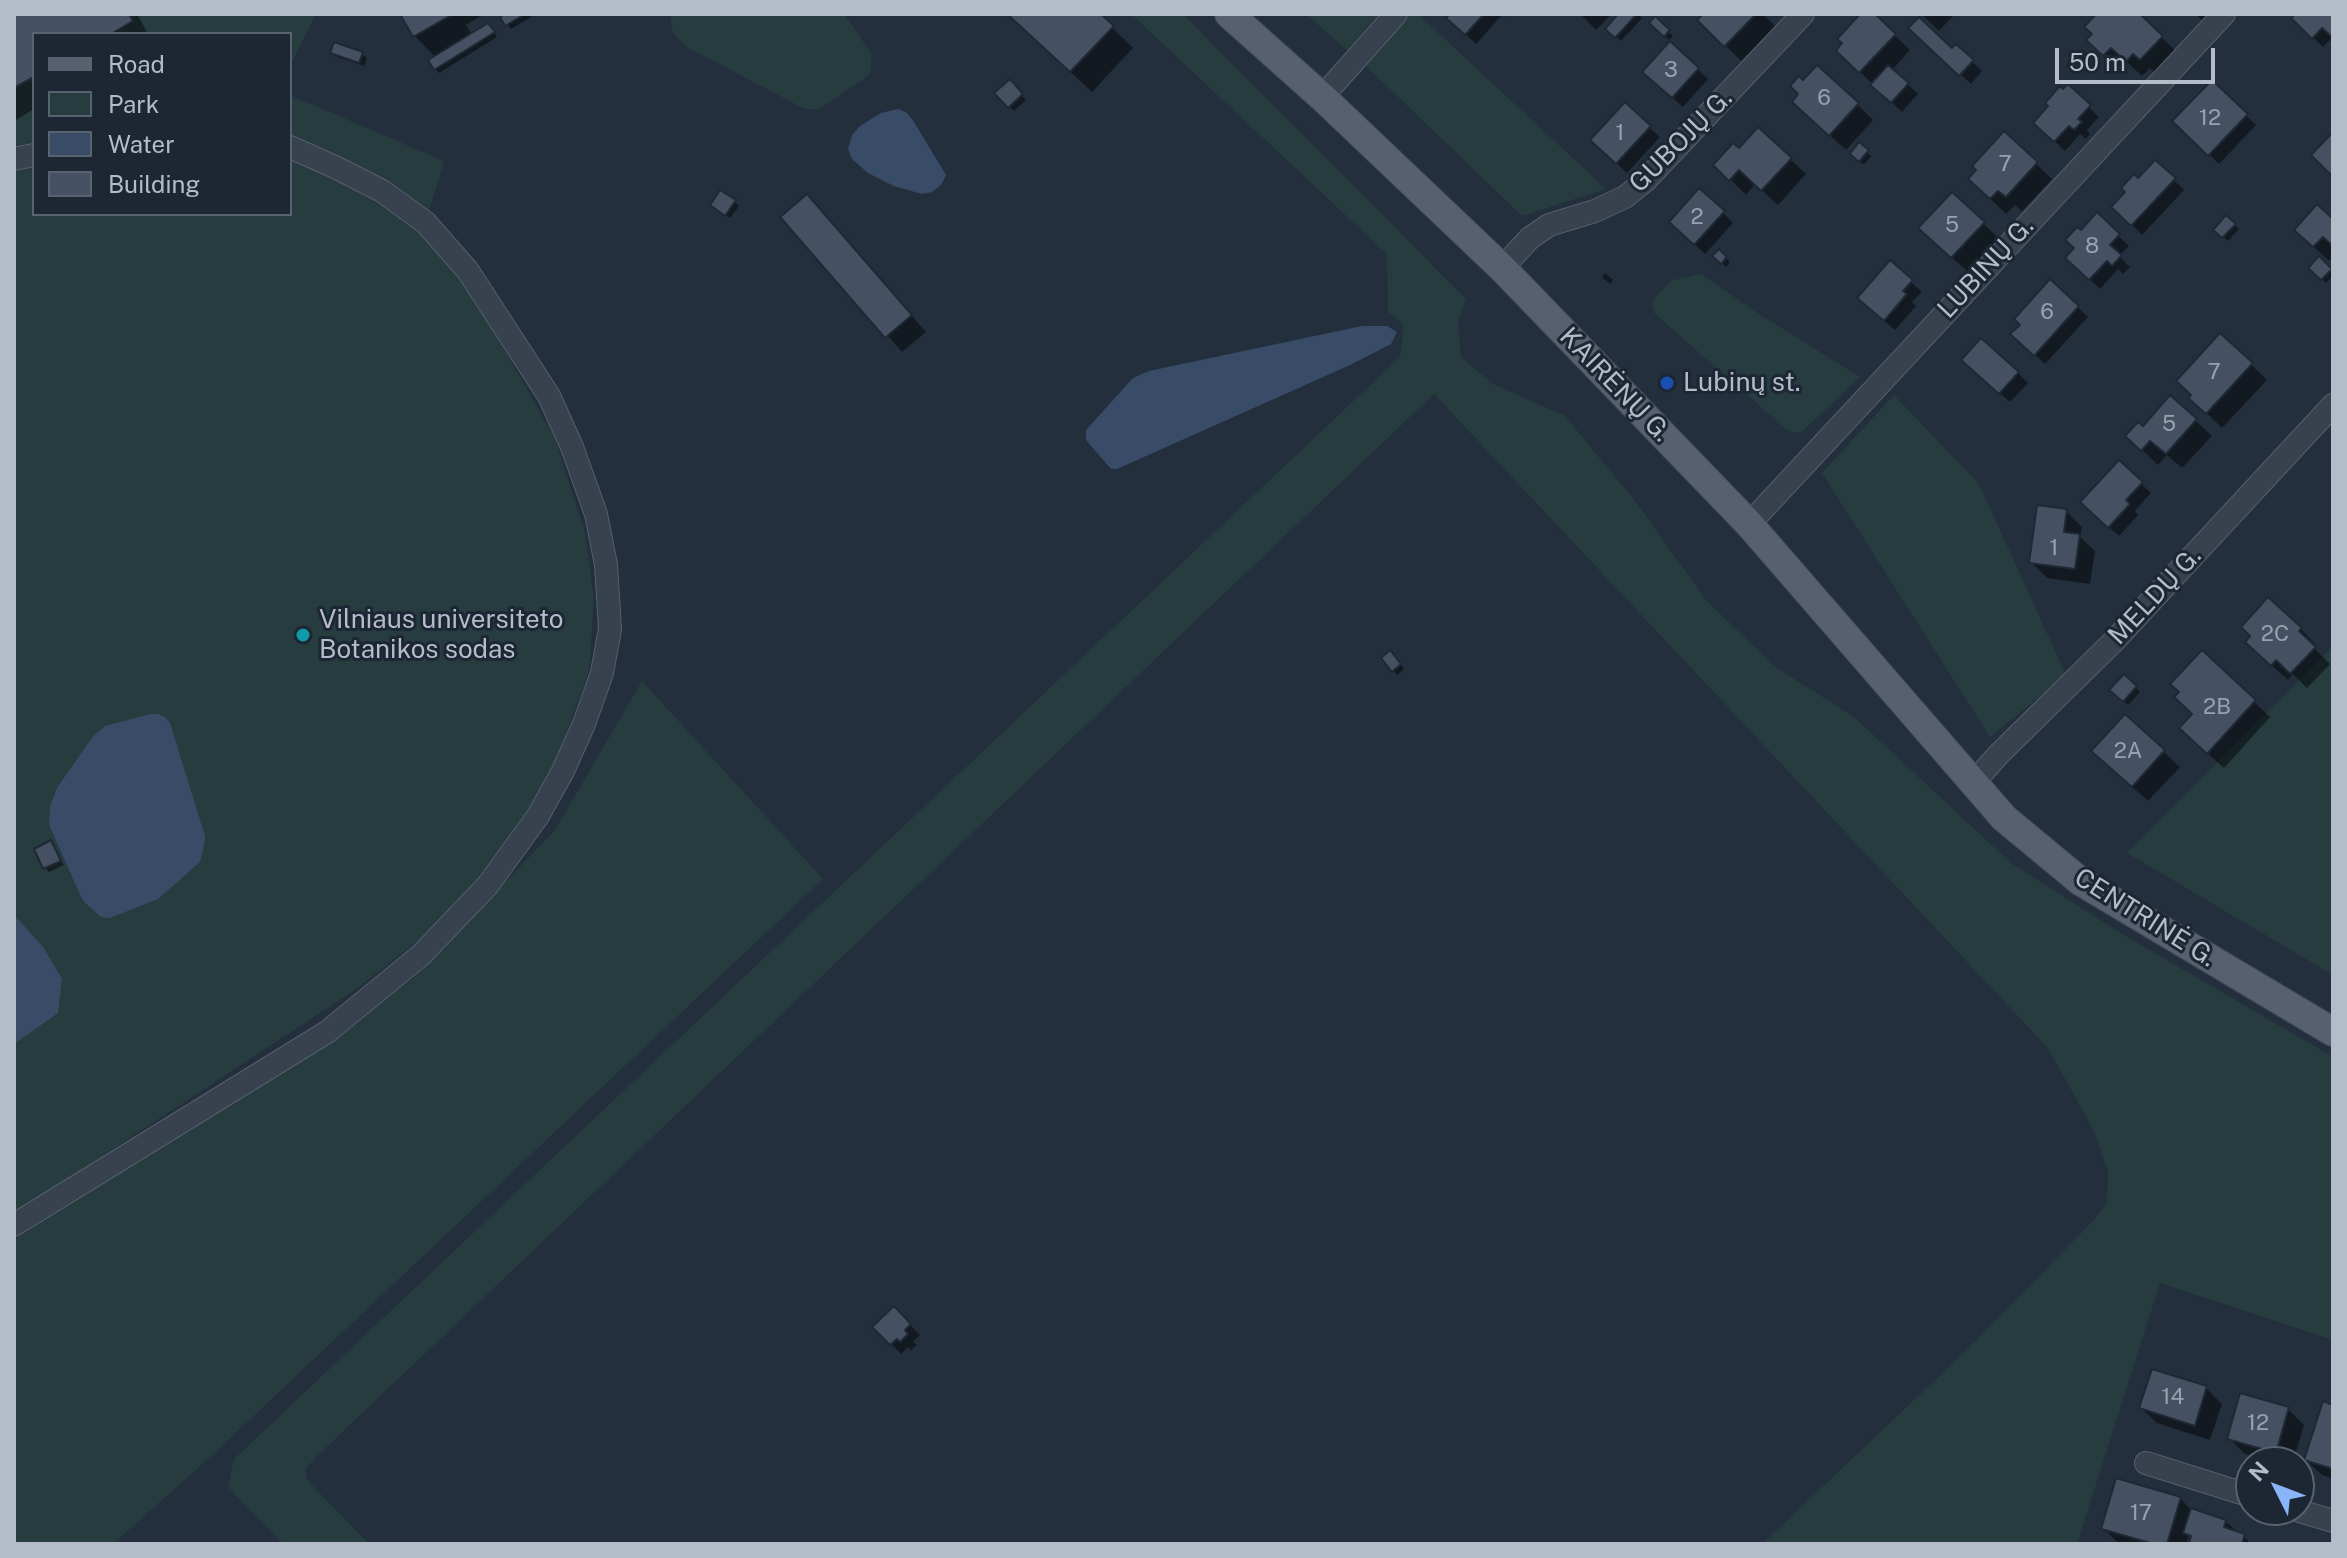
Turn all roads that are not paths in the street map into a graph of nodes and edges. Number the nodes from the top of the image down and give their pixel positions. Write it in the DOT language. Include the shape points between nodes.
graph roads {
  1 [pos="1229,14"];
  2 [pos="1396,14"];
  3 [pos="1803,14"];
  4 [pos="2224,14"];
  5 [pos="1322,97"];
  6 [pos="292,148"];
  7 [pos="1502,268"];
  8 [pos="2333,405"];
  9 [pos="1749,524"];
  10 [pos="1973,783"];
  11 [pos="2333,1032"];
  12 [pos="14,1225"];
  13 [pos="2146,1463"];
  14 [pos="2235,1491"];
  1 -- 5 [label="main road, KAIRĖNŲ G."];
  2 -- 5 [label="street"];
  3 -- 7 [label="street, GUBOJŲ G." via="1645,181 1595,211 1549,225"];
  4 -- 9 [label="street, LUBINŲ G."];
  5 -- 7 [label="main road, KAIRĖNŲ G."];
  6 -- 12 [label="street" via="382,191 426,223 468,271 549,396 596,514 606,565 610,629 602,673 563,771 538,816 488,885 421,955 327,1032"];
  7 -- 9 [label="main road, KAIRĖNŲ G."];
  8 -- 10 [label="street, MELDŲ G." via="2113,642"];
  9 -- 10 [label="main road, KAIRĖNŲ G."];
  10 -- 11 [label="main road, CENTRINĖ G." via="2004,818 2080,881"];
  13 -- 14 [label="street"];
}
